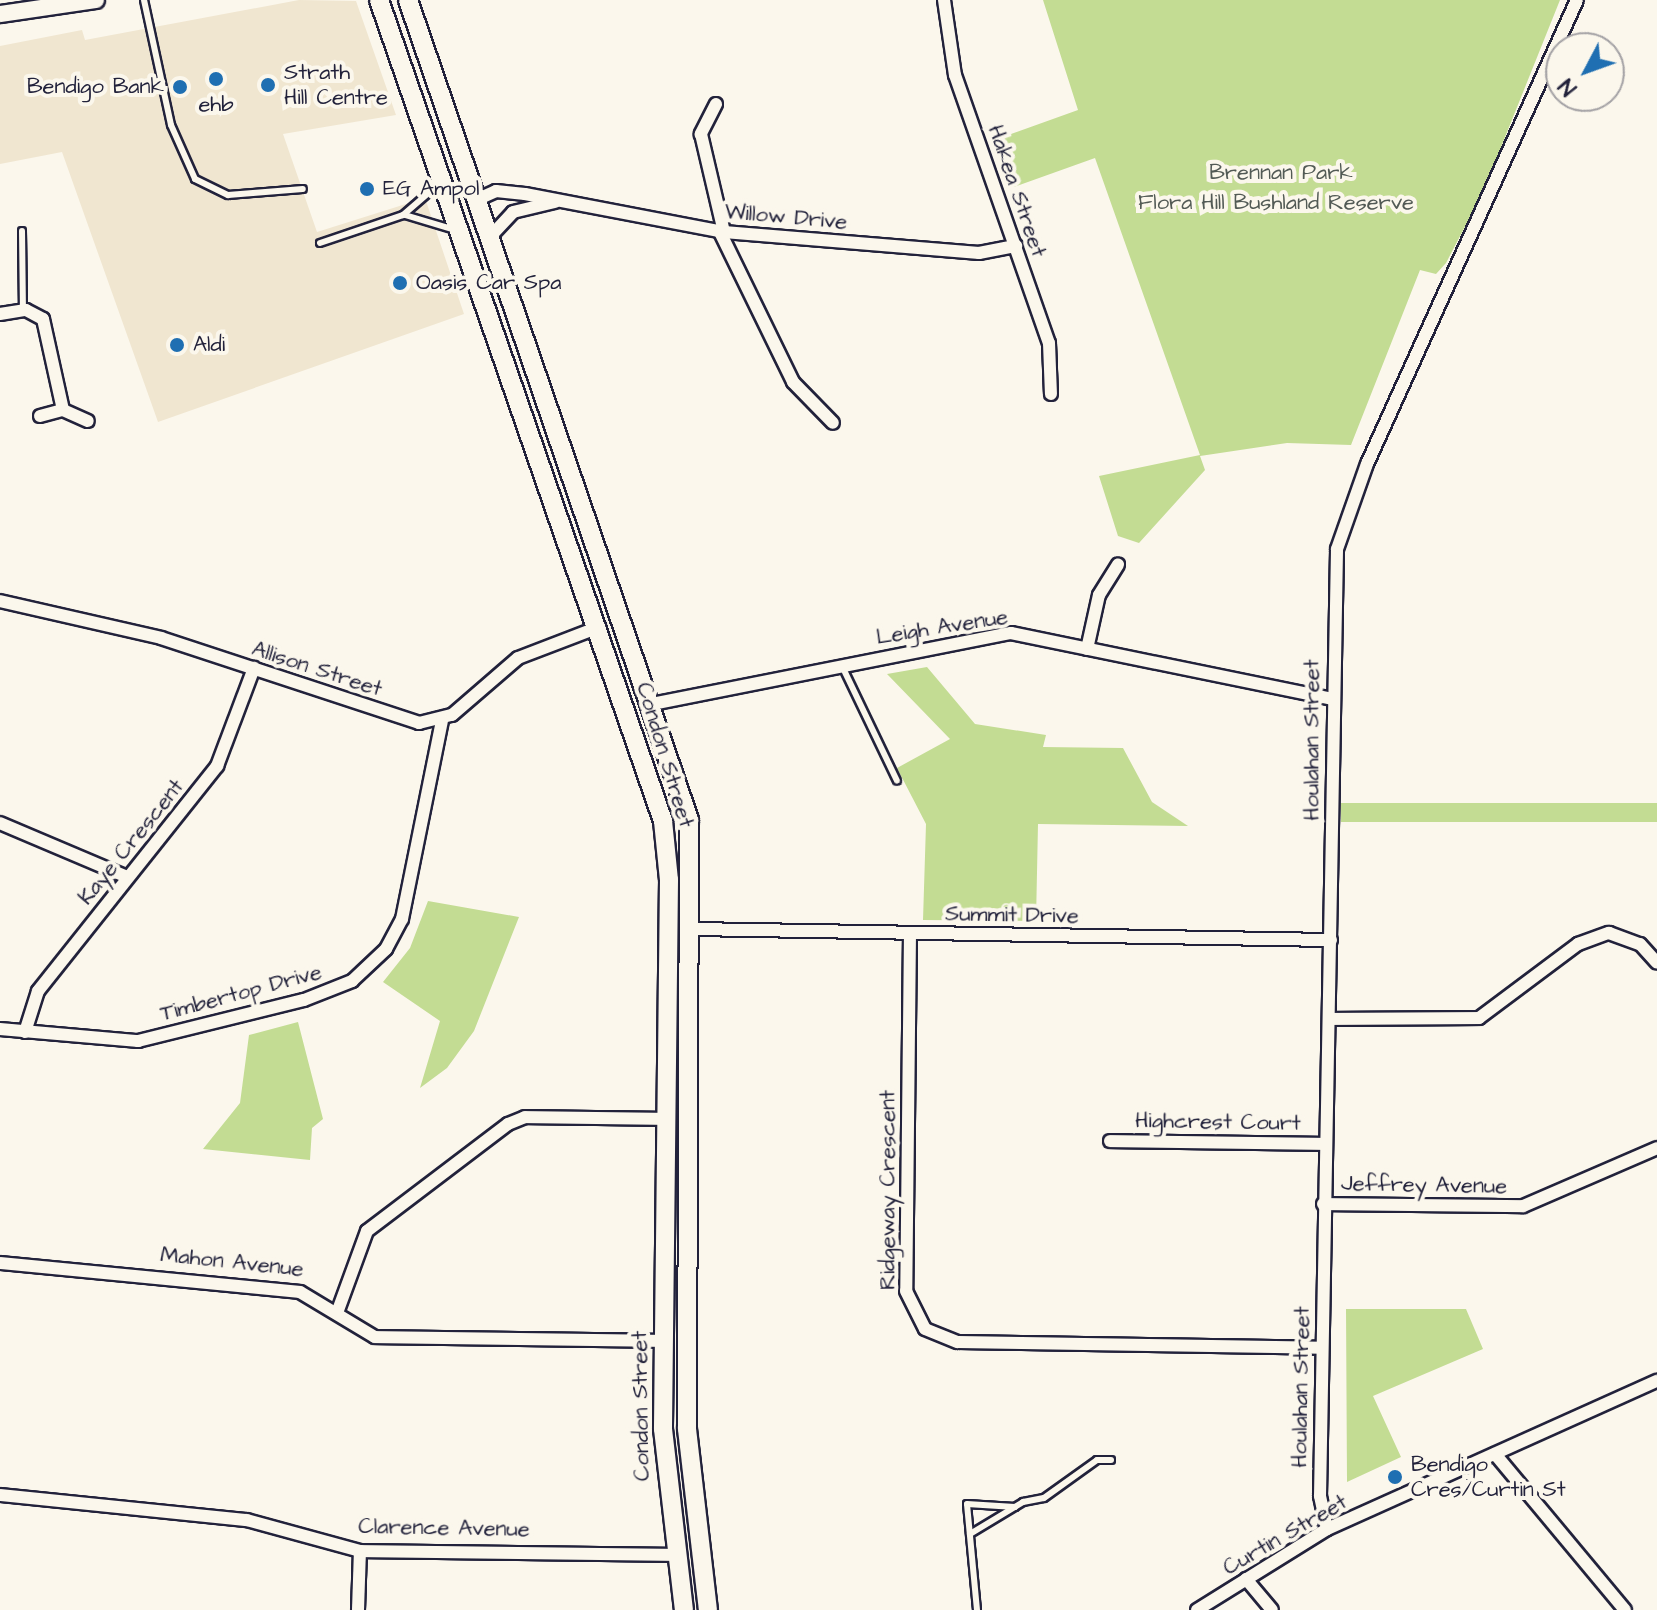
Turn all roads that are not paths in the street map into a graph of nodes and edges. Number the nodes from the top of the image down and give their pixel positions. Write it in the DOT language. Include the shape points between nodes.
graph roads {
  1 [pos="96,0"];
  2 [pos="144,0"];
  3 [pos="379,0"];
  4 [pos="408,0"];
  5 [pos="944,0"];
  6 [pos="1577,0"];
  7 [pos="38,11"];
  8 [pos="0,14"];
  9 [pos="0,24"];
  10 [pos="716,104"];
  11 [pos="443,181"];
  12 [pos="303,189"];
  13 [pos="476,200"];
  14 [pos="555,202"];
  15 [pos="403,215"];
  16 [pos="22,231"];
  17 [pos="722,232"];
  18 [pos="462,233"];
  19 [pos="489,238"];
  20 [pos="320,243"];
  21 [pos="1016,246"];
  22 [pos="477,278"];
  23 [pos="23,310"];
  24 [pos="0,314"];
  25 [pos="1051,394"];
  26 [pos="63,410"];
  27 [pos="40,416"];
  28 [pos="88,421"];
  29 [pos="833,423"];
  30 [pos="1118,565"];
  31 [pos="0,601"];
  32 [pos="622,619"];
  33 [pos="599,627"];
  34 [pos="1087,649"];
  35 [pos="842,665"];
  36 [pos="254,668"];
  37 [pos="1333,699"];
  38 [pos="652,704"];
  39 [pos="442,720"];
  40 [pos="897,781"];
  41 [pos="0,823"];
  42 [pos="127,877"];
  43 [pos="693,929"];
  44 [pos="910,933"];
  45 [pos="1331,940"];
  46 [pos="1657,963"];
  47 [pos="1329,1019"];
  48 [pos="0,1029"];
  49 [pos="25,1032"];
  50 [pos="667,1119"];
  51 [pos="1110,1141"];
  52 [pos="1325,1144"];
  53 [pos="1657,1148"];
  54 [pos="1323,1204"];
  55 [pos="0,1263"];
  56 [pos="337,1313"];
  57 [pos="686,1340"];
  58 [pos="663,1341"];
  59 [pos="1322,1348"];
  60 [pos="1657,1381"];
  61 [pos="1495,1454"];
  62 [pos="1111,1460"];
  63 [pos="0,1495"];
  64 [pos="1015,1507"];
  65 [pos="1327,1529"];
  66 [pos="970,1534"];
  67 [pos="360,1551"];
  68 [pos="701,1552"];
  69 [pos="676,1555"];
  70 [pos="1246,1579"];
  71 [pos="358,1610"];
  72 [pos="684,1610"];
  73 [pos="708,1610"];
  74 [pos="977,1610"];
  75 [pos="1197,1610"];
  76 [pos="1272,1610"];
  77 [pos="1625,1610"];
  1 -- 7 [label="street"];
  2 -- 12 [label="lane" via="171,125 195,179 228,195"];
  3 -- 11 [label="main road, Condon Street"];
  4 -- 13 [label="main road, Condon Street"];
  5 -- 21 [label="street, Hakea Street" via="955,75"];
  6 -- 37 [label="street, Houlahan Street" via="1344,522 1334,573"];
  7 -- 8 [label="street"];
  7 -- 9 [label="street"];
  10 -- 17 [label="street" via="701,134"];
  11 -- 15 [label="lane"];
  11 -- 18 [label="main road, Condon Street"];
  13 -- 14 [label="street, Willow Drive" via="496,191"];
  13 -- 19 [label="main road, Condon Street"];
  13 -- 22 [label="main road" via="468,215"];
  14 -- 17 [label="street, Willow Drive"];
  14 -- 19 [label="street, Willow Drive" via="513,212"];
  15 -- 18 [label="lane"];
  15 -- 20 [label="lane"];
  16 -- 23 [label="lane"];
  17 -- 21 [label="street, Willow Drive" via="979,253"];
  17 -- 29 [label="street" via="793,382"];
  18 -- 22 [label="main road, Condon Street"];
  19 -- 32 [label="main road, Condon Street"];
  21 -- 25 [label="street, Hakea Street" via="1049,343"];
  22 -- 33 [label="main road, Condon Street"];
  23 -- 24 [label="street"];
  23 -- 26 [label="street" via="49,328"];
  26 -- 27 [label="street"];
  26 -- 28 [label="street"];
  30 -- 34 [label="street" via="1099,595"];
  31 -- 36 [label="street, Allison Street" via="161,638"];
  32 -- 33 [label="main road"];
  32 -- 38 [label="main road, Condon Street"];
  33 -- 39 [label="street" via="509,663"];
  33 -- 50 [label="main road, Condon Street" via="668,850"];
  34 -- 35 [label="street, Leigh Avenue" via="1001,634"];
  34 -- 37 [label="street, Leigh Avenue"];
  35 -- 38 [label="street, Leigh Avenue"];
  35 -- 40 [label="lane"];
  36 -- 39 [label="street, Allison Street" via="408,720"];
  36 -- 42 [label="street, Kaye Crescent" via="217,766"];
  37 -- 45 [label="street, Houlahan Street"];
  38 -- 43 [label="main road, Condon Street" via="689,820"];
  39 -- 49 [label="street, Timbertop Drive" via="402,919 386,949 352,981 304,1000 138,1041"];
  41 -- 42 [label="street"];
  42 -- 49 [label="street, Kaye Crescent" via="38,991"];
  43 -- 44 [label="street, Summit Drive"];
  43 -- 57 [label="main road, Condon Street"];
  44 -- 45 [label="street, Summit Drive"];
  44 -- 59 [label="street, Ridgeway Crescent" via="906,1291 925,1329 958,1342"];
  45 -- 47 [label="street, Houlahan Street"];
  46 -- 47 [label="street" via="1640,944 1609,933 1578,944 1479,1018"];
  47 -- 52 [label="street, Houlahan Street"];
  48 -- 49 [label="street, Timbertop Drive"];
  50 -- 56 [label="street" via="525,1117 508,1124 367,1231"];
  50 -- 58 [label="main road, Condon Street"];
  51 -- 52 [label="street, Highcrest Court"];
  52 -- 54 [label="street, Houlahan Street"];
  53 -- 54 [label="street, Jeffrey Avenue" via="1523,1206"];
  54 -- 59 [label="street, Houlahan Street"];
  55 -- 56 [label="street, Mahon Avenue" via="300,1292"];
  56 -- 58 [label="street, Mahon Avenue" via="375,1337"];
  57 -- 58 [label="main road, Mahon Avenue"];
  57 -- 68 [label="main road, Condon Street"];
  58 -- 69 [label="main road, Condon Street" via="664,1461"];
  59 -- 65 [label="street, Houlahan Street" via="1320,1496"];
  60 -- 61 [label="street, Curtin Street"];
  61 -- 65 [label="street, Curtin Street"];
  61 -- 77 [label="street"];
  62 -- 64 [label="lane" via="1097,1460 1044,1498"];
  63 -- 67 [label="street, Clarence Avenue" via="220,1516"];
  64 -- 66 [label="lane"];
  64 -- 66 [label="lane" via="967,1504"];
  65 -- 70 [label="street, Curtin Street"];
  66 -- 74 [label="lane"];
  67 -- 69 [label="street, Clarence Avenue"];
  67 -- 71 [label="street"];
  68 -- 69 [label="main road, Clarence Avenue"];
  68 -- 73 [label="main road, Condon Street"];
  69 -- 72 [label="main road, Condon Street"];
  70 -- 75 [label="street, Curtin Street"];
  70 -- 76 [label="street"];
}
